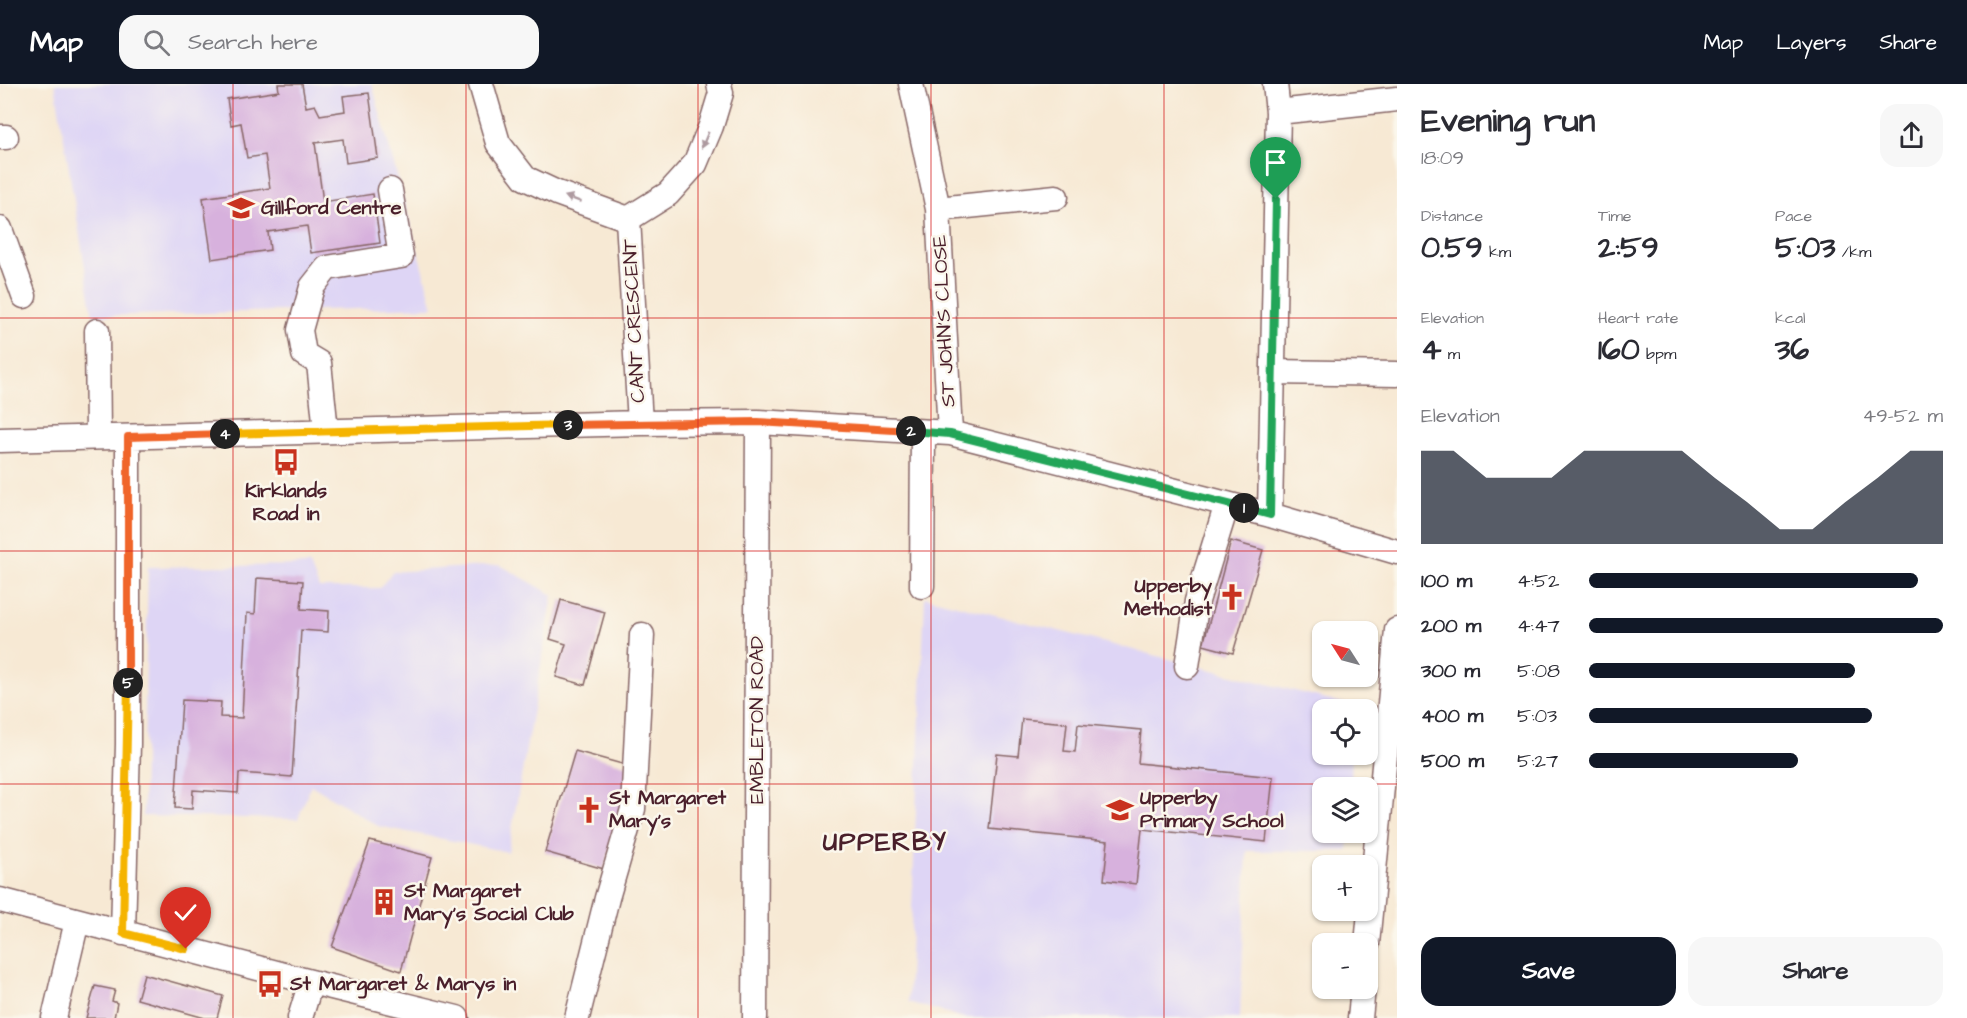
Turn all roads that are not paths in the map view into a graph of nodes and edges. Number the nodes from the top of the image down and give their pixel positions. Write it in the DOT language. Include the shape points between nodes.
graph roads {
  1 [pos="482,84"];
  2 [pos="719,84"];
  3 [pos="910,84"];
  4 [pos="1275,84"];
  5 [pos="1397,99"];
  6 [pos="1278,112"];
  7 [pos="390,190"];
  8 [pos="1056,197"];
  9 [pos="938,209"];
  10 [pos="628,219"];
  11 [pos="0,229"];
  12 [pos="24,296"];
  13 [pos="97,331"];
  14 [pos="1273,372"];
  15 [pos="1397,374"];
  16 [pos="758,422"];
  17 [pos="640,423"];
  18 [pos="326,431"];
  19 [pos="923,432"];
  20 [pos="950,434"];
  21 [pos="98,437"];
  22 [pos="128,437"];
  23 [pos="0,440"];
  24 [pos="1227,504"];
  25 [pos="1270,515"];
  26 [pos="1397,552"];
  27 [pos="922,586"];
  28 [pos="1397,630"];
  29 [pos="642,634"];
  30 [pos="1187,666"];
  31 [pos="0,900"];
  32 [pos="77,921"];
  33 [pos="123,933"];
  34 [pos="1369,933"];
  35 [pos="311,982"];
  36 [pos="1362,999"];
  37 [pos="54,1018"];
  38 [pos="300,1018"];
  39 [pos="457,1018"];
  40 [pos="577,1018"];
  41 [pos="755,1018"];
  42 [pos="1360,1018"];
  10 -- 1 [label="street, CANT CRESCENT, one-way" via="525,178 498,143"];
  2 -- 10 [label="street, CANT CRESCENT, one-way" via="721,93 711,126 694,164 668,194"];
  3 -- 9 [label="street, ST JOHN'S CLOSE"];
  4 -- 6 [label="street"];
  5 -- 6 [label="street"];
  6 -- 14 [label="street"];
  7 -- 18 [label="street" via="401,256 327,268 312,287 300,330 304,354 319,363"];
  8 -- 9 [label="street, ST JOHN'S CLOSE"];
  9 -- 20 [label="street, ST JOHN'S CLOSE"];
  10 -- 17 [label="street, CANT CRESCENT"];
  11 -- 12 [label="street"];
  13 -- 21 [label="street"];
  14 -- 15 [label="street"];
  14 -- 25 [label="street"];
  16 -- 17 [label="street"];
  16 -- 19 [label="street"];
  16 -- 41 [label="street, EMBLETON ROAD"];
  17 -- 18 [label="street"];
  18 -- 22 [label="street"];
  19 -- 20 [label="street"];
  19 -- 27 [label="street"];
  20 -- 24 [label="street"];
  21 -- 22 [label="street"];
  21 -- 23 [label="street"];
  22 -- 33 [label="street" via="128,744"];
  24 -- 25 [label="street"];
  24 -- 30 [label="street" via="1197,600"];
  25 -- 26 [label="street"];
  28 -- 34 [label="street"];
  29 -- 40 [label="street" via="633,809"];
  31 -- 32 [label="street"];
  32 -- 33 [label="street"];
  32 -- 37 [label="street"];
  33 -- 35 [label="street"];
  35 -- 38 [label="street"];
  35 -- 39 [label="street"];
  36 -- 42 [label="street"];
}
